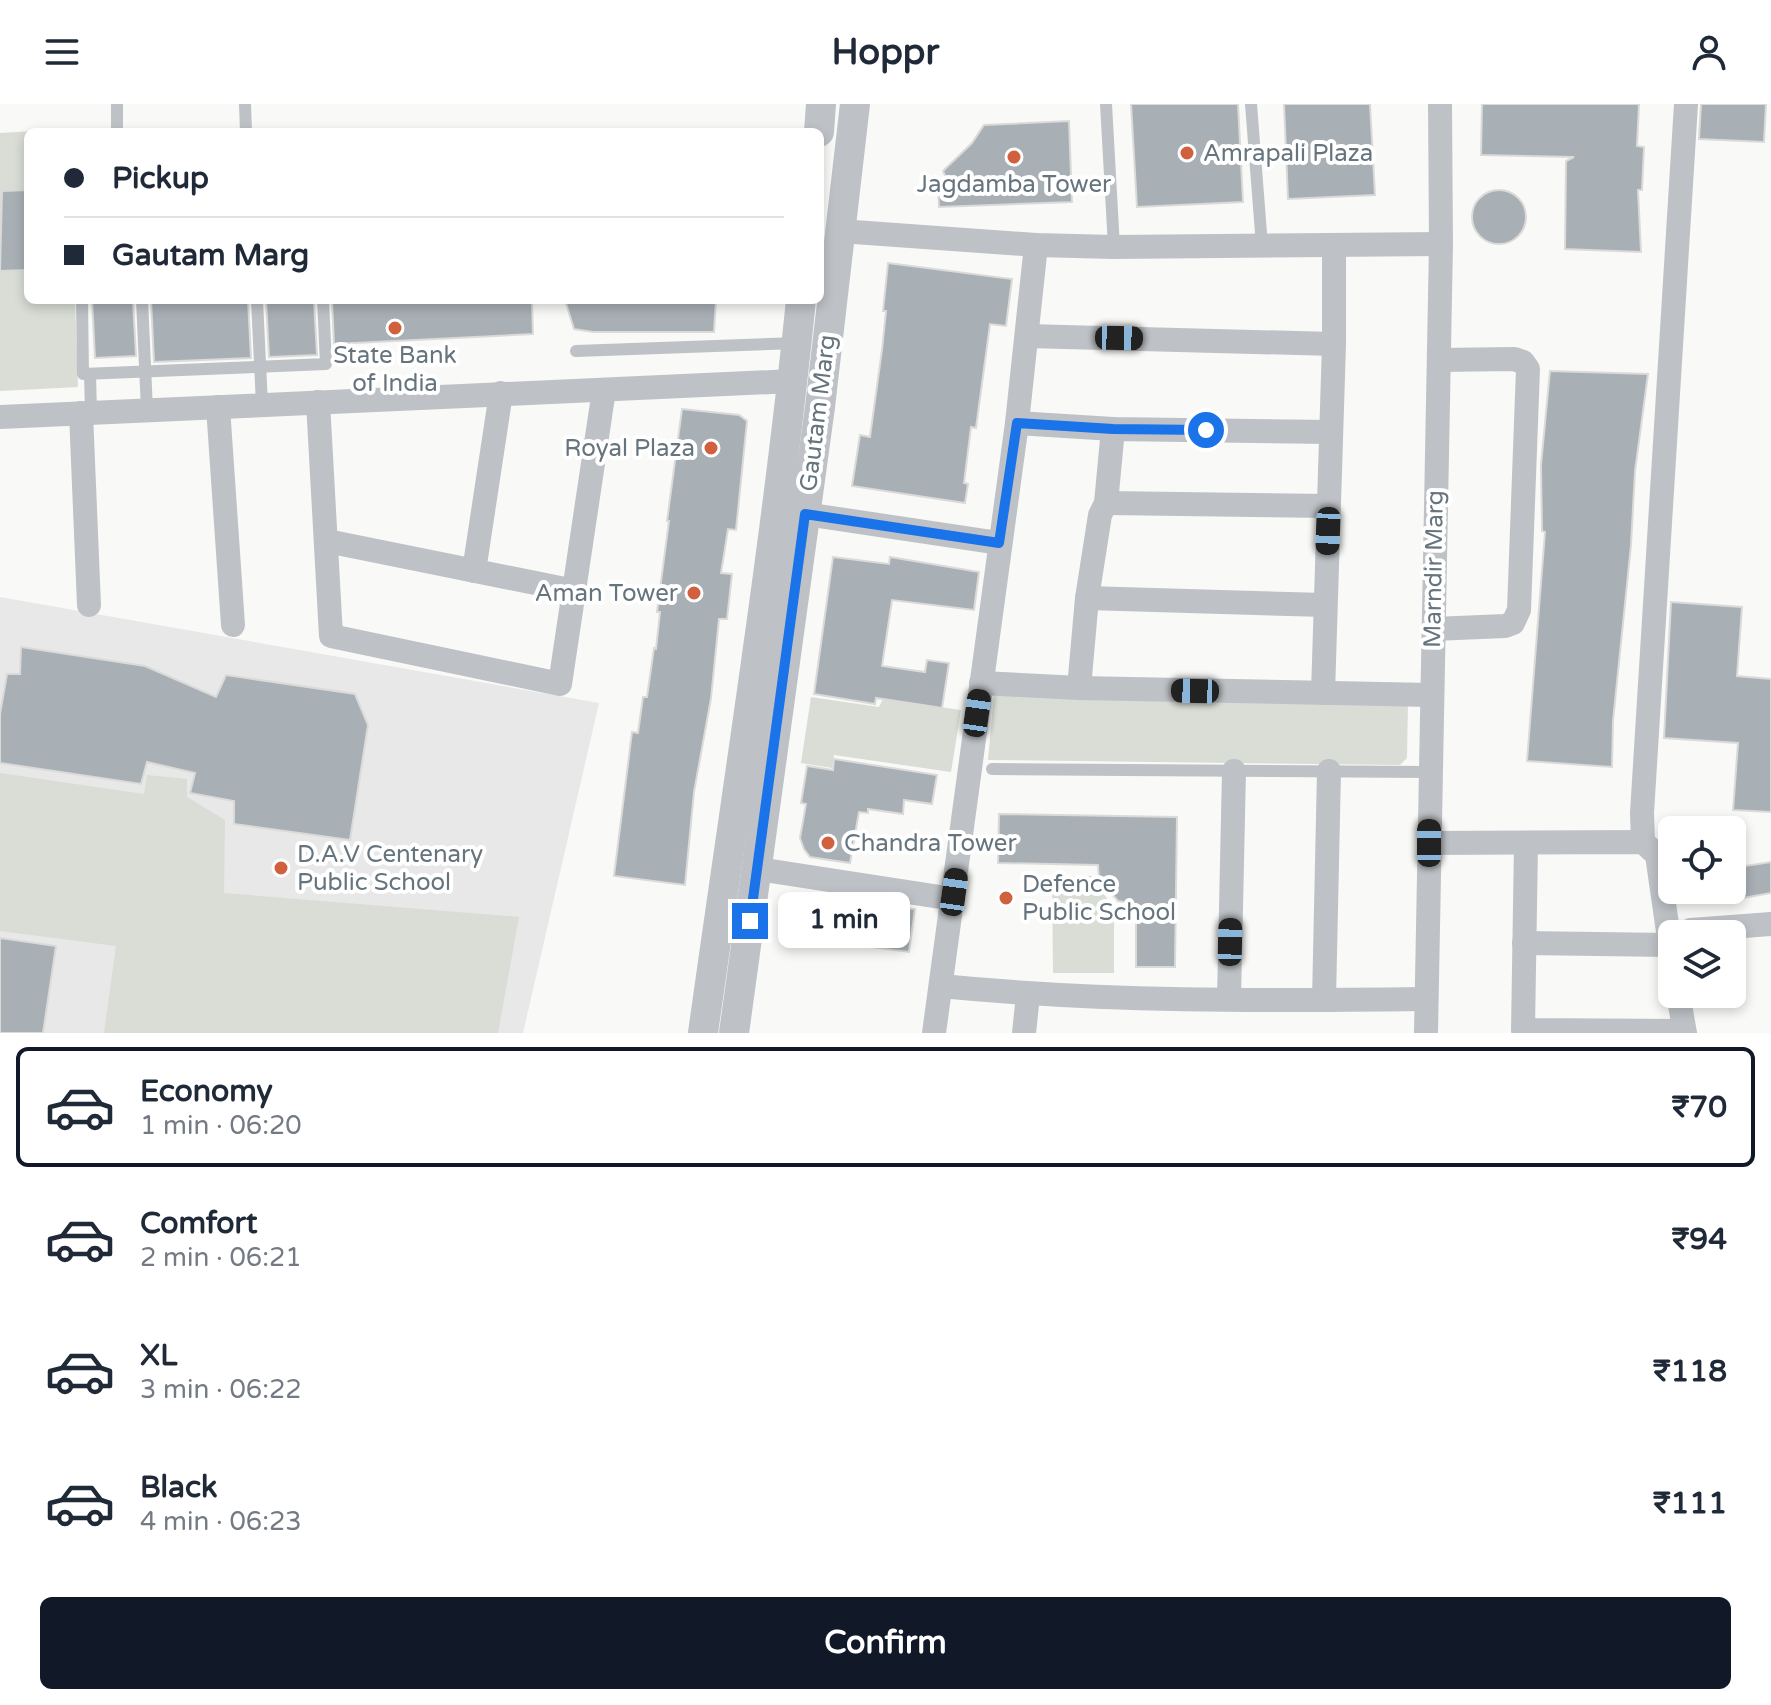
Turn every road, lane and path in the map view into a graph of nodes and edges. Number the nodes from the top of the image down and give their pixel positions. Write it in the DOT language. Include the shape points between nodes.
graph roads {
  1 [pos="117,104"];
  2 [pos="245,104"];
  3 [pos="821,104"];
  4 [pos="855,104"];
  5 [pos="1106,104"];
  6 [pos="1251,104"];
  7 [pos="1440,104"];
  8 [pos="1686,104"];
  9 [pos="117,128"];
  10 [pos="246,128"];
  11 [pos="819,128"];
  12 [pos="840,231"];
  13 [pos="1441,244"];
  14 [pos="1036,245"];
  15 [pos="1334,245"];
  16 [pos="1262,246"];
  17 [pos="1114,247"];
  18 [pos="82,304"];
  19 [pos="142,304"];
  20 [pos="257,304"];
  21 [pos="323,304"];
  22 [pos="801,304"];
  23 [pos="1027,336"];
  24 [pos="797,343"];
  25 [pos="1334,344"];
  26 [pos="576,351"];
  27 [pos="1439,360"];
  28 [pos="261,367"];
  29 [pos="145,371"];
  30 [pos="90,374"];
  31 [pos="794,381"];
  32 [pos="604,390"];
  33 [pos="501,393"];
  34 [pos="318,402"];
  35 [pos="262,405"];
  36 [pos="218,407"];
  37 [pos="147,410"];
  38 [pos="86,413"];
  39 [pos="0,417"];
  40 [pos="1017,423"];
  41 [pos="1113,429"];
  42 [pos="1331,432"];
  43 [pos="1106,503"];
  44 [pos="1328,506"];
  45 [pos="805,514"];
  46 [pos="327,541"];
  47 [pos="999,543"];
  48 [pos="474,571"];
  49 [pos="575,591"];
  50 [pos="1087,598"];
  51 [pos="89,605"];
  52 [pos="1325,605"];
  53 [pos="233,625"];
  54 [pos="1433,629"];
  55 [pos="981,683"];
  56 [pos="1079,688"];
  57 [pos="1323,693"];
  58 [pos="1431,695"];
  59 [pos="992,769"];
  60 [pos="1234,771"];
  61 [pos="1329,771"];
  62 [pos="1429,772"];
  63 [pos="1643,842"];
  64 [pos="1429,843"];
  65 [pos="1526,844"];
  66 [pos="758,869"];
  67 [pos="961,895"];
  68 [pos="1666,920"];
  69 [pos="1771,924"];
  70 [pos="1746,926"];
  71 [pos="1524,943"];
  72 [pos="1658,951"];
  73 [pos="941,986"];
  74 [pos="1028,995"];
  75 [pos="1229,999"];
  76 [pos="1426,999"];
  77 [pos="1324,1000"];
  78 [pos="1681,1008"];
  79 [pos="1685,1032"];
  80 [pos="703,1033"];
  81 [pos="734,1033"];
  82 [pos="934,1033"];
  83 [pos="1024,1033"];
  84 [pos="1426,1033"];
  1 -- 9 [label="lane"];
  2 -- 10 [label="lane"];
  3 -- 11 [label="street"];
  4 -- 12 [label="street, Gautam Marg"];
  5 -- 17 [label="lane"];
  6 -- 16 [label="lane"];
  7 -- 13 [label="street, Marndir Marg"];
  8 -- 63 [label="street"];
  12 -- 14 [label="street"];
  12 -- 45 [label="street, Gautam Marg"];
  13 -- 15 [label="street"];
  13 -- 27 [label="street, Marndir Marg"];
  14 -- 17 [label="street"];
  14 -- 23 [label="street"];
  15 -- 16 [label="street"];
  15 -- 25 [label="street"];
  16 -- 17 [label="street"];
  18 -- 30 [label="lane" via="83,374"];
  19 -- 29 [label="lane"];
  20 -- 28 [label="lane"];
  21 -- 28 [label="lane" via="326,364"];
  22 -- 24 [label="street, Gautam Marg"];
  23 -- 25 [label="street"];
  23 -- 40 [label="street"];
  24 -- 26 [label="lane"];
  24 -- 31 [label="street, Gautam Marg"];
  25 -- 42 [label="street"];
  27 -- 54 [label="street, Marndir Marg"];
  27 -- 54 [label="street" via="1514,359 1528,369 1519,610 1513,623 1505,626"];
  28 -- 29 [label="lane"];
  28 -- 35 [label="lane"];
  29 -- 30 [label="lane"];
  29 -- 37 [label="lane"];
  30 -- 38 [label="lane"];
  31 -- 32 [label="street"];
  31 -- 80 [label="street, Gautam Marg"];
  32 -- 33 [label="street"];
  32 -- 49 [label="street"];
  33 -- 34 [label="street"];
  33 -- 48 [label="street"];
  34 -- 35 [label="street"];
  34 -- 46 [label="street"];
  35 -- 36 [label="street"];
  36 -- 37 [label="street"];
  36 -- 53 [label="street"];
  37 -- 38 [label="street"];
  38 -- 39 [label="street"];
  38 -- 51 [label="street"];
  40 -- 41 [label="street"];
  40 -- 47 [label="street"];
  41 -- 42 [label="street"];
  41 -- 43 [label="street"];
  42 -- 44 [label="street"];
  43 -- 44 [label="street"];
  43 -- 50 [label="street"];
  44 -- 52 [label="street"];
  45 -- 47 [label="street"];
  45 -- 66 [label="street, Gautam Marg"];
  46 -- 48 [label="street"];
  46 -- 49 [label="street" via="331,636 560,684"];
  47 -- 55 [label="street"];
  48 -- 49 [label="street"];
  50 -- 52 [label="street"];
  50 -- 56 [label="street"];
  52 -- 57 [label="street"];
  54 -- 58 [label="street, Marndir Marg"];
  55 -- 56 [label="street"];
  55 -- 67 [label="street"];
  56 -- 57 [label="street"];
  57 -- 58 [label="street"];
  58 -- 62 [label="street, Marndir Marg"];
  59 -- 60 [label="lane"];
  60 -- 61 [label="lane"];
  60 -- 75 [label="street"];
  61 -- 62 [label="lane"];
  61 -- 77 [label="street"];
  62 -- 64 [label="street, Marndir Marg"];
  63 -- 65 [label="street"];
  63 -- 68 [label="street" via="1657,855"];
  64 -- 65 [label="street"];
  64 -- 76 [label="street, Marndir Marg"];
  65 -- 71 [label="street"];
  66 -- 67 [label="street"];
  66 -- 81 [label="street, Gautam Marg"];
  67 -- 73 [label="street"];
  69 -- 70 [label="street"];
  71 -- 72 [label="street"];
  71 -- 79 [label="street" via="1523,1030"];
  73 -- 74 [label="street"];
  73 -- 82 [label="street"];
  74 -- 75 [label="street"];
  74 -- 83 [label="street"];
  75 -- 77 [label="street"];
  76 -- 77 [label="street"];
  76 -- 84 [label="street, Marndir Marg"];
  78 -- 79 [label="street"];
}
